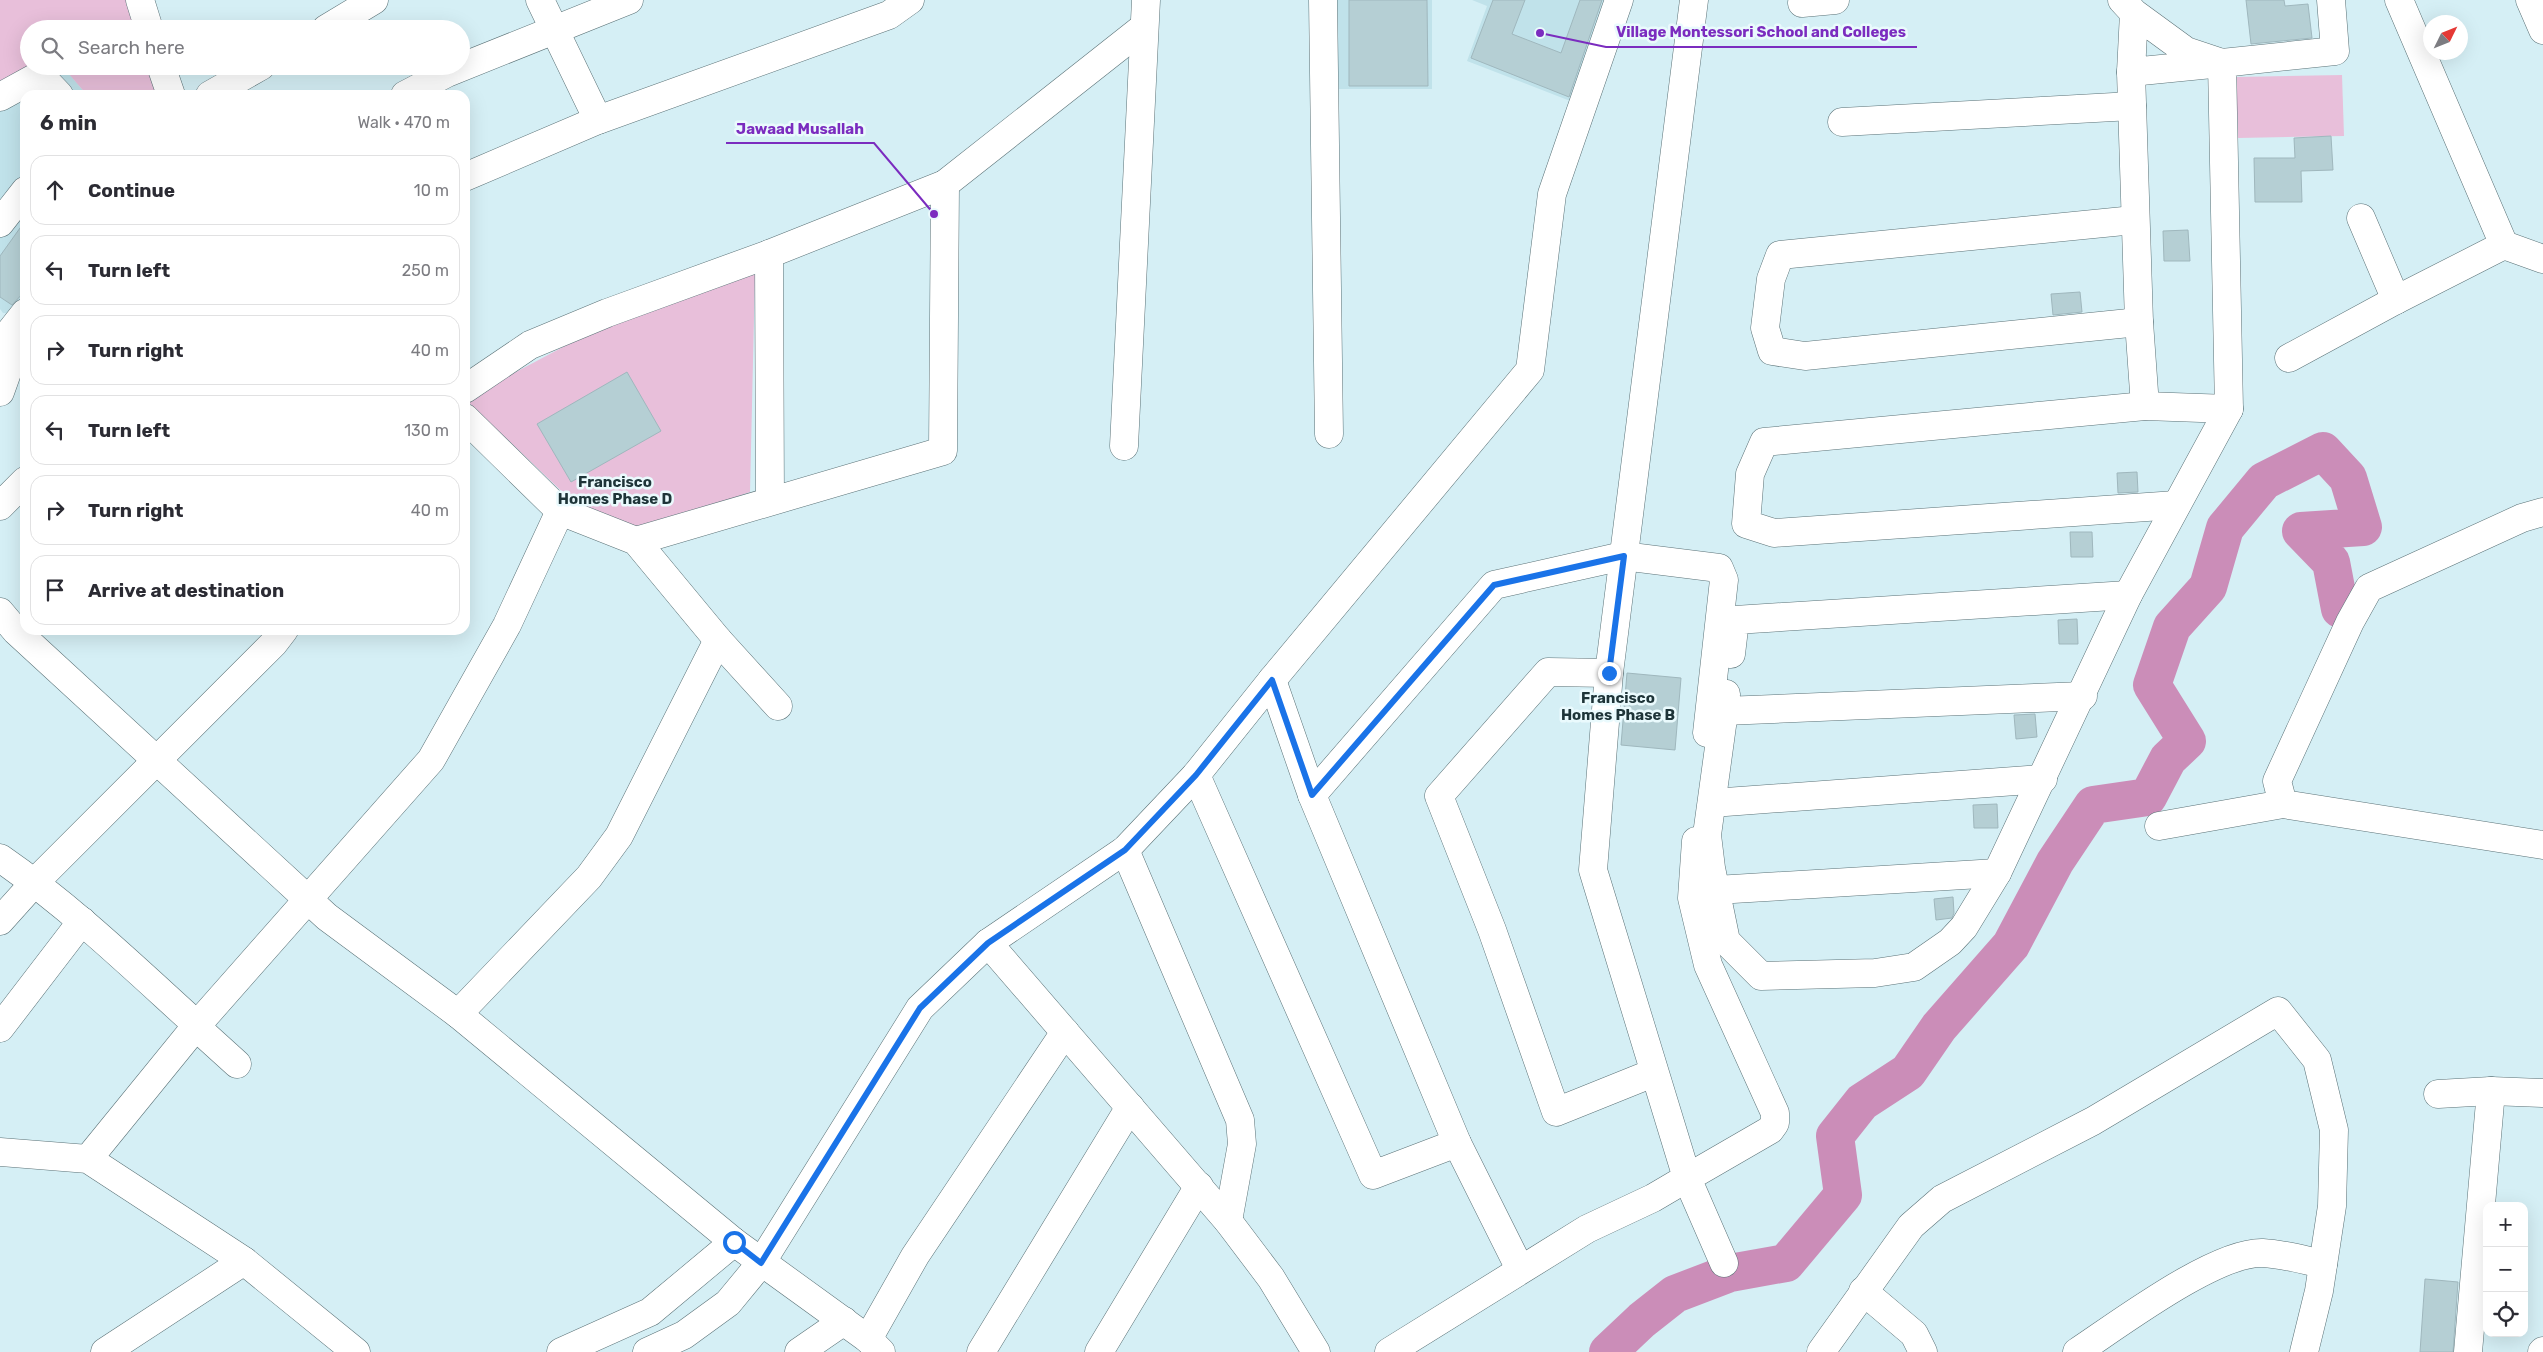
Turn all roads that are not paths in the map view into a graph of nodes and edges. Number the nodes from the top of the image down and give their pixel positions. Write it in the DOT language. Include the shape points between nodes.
graph roads {
  1 [pos="140,0"];
  2 [pos="374,0"];
  3 [pos="540,0"];
  4 [pos="629,0"];
  5 [pos="910,0"];
  6 [pos="1146,0"];
  7 [pos="1322,0"];
  8 [pos="1620,0"];
  9 [pos="1694,0"];
  10 [pos="1836,0"];
  11 [pos="2331,0"];
  12 [pos="2399,0"];
  13 [pos="2530,0"];
  14 [pos="1802,3"];
  15 [pos="2128,7"];
  16 [pos="338,15"];
  17 [pos="146,20"];
  18 [pos="1144,28"];
  19 [pos="556,30"];
  20 [pos="2543,30"];
  21 [pos="2222,63"];
  22 [pos="470,64"];
  23 [pos="2131,72"];
  24 [pos="40,75"];
  25 [pos="40,75"];
  26 [pos="164,75"];
  27 [pos="245,75"];
  28 [pos="443,75"];
  29 [pos="54,90"];
  30 [pos="169,90"];
  31 [pos="219,90"];
  32 [pos="415,90"];
  33 [pos="0,97"];
  34 [pos="2132,106"];
  35 [pos="598,120"];
  36 [pos="1842,122"];
  37 [pos="470,175"];
  38 [pos="945,184"];
  39 [pos="20,197"];
  40 [pos="2361,218"];
  41 [pos="2134,220"];
  42 [pos="0,223"];
  43 [pos="2504,245"];
  44 [pos="769,254"];
  45 [pos="2543,259"];
  46 [pos="2396,300"];
  47 [pos="20,318"];
  48 [pos="2139,322"];
  49 [pos="3,333"];
  50 [pos="2289,358"];
  51 [pos="470,385"];
  52 [pos="0,392"];
  53 [pos="2146,406"];
  54 [pos="2229,408"];
  55 [pos="470,423"];
  56 [pos="1329,434"];
  57 [pos="1124,446"];
  58 [pos="20,485"];
  59 [pos="770,501"];
  60 [pos="2176,504"];
  61 [pos="0,506"];
  62 [pos="560,511"];
  63 [pos="2543,512"];
  64 [pos="636,541"];
  65 [pos="1624,556"];
  66 [pos="2128,596"];
  67 [pos="10,626"];
  68 [pos="280,635"];
  69 [pos="718,640"];
  70 [pos="1609,673"];
  71 [pos="1272,680"];
  72 [pos="2083,696"];
  73 [pos="778,706"];
  74 [pos="1724,711"];
  75 [pos="156,762"];
  76 [pos="1196,775"];
  77 [pos="2043,779"];
  78 [pos="1312,795"];
  79 [pos="1712,803"];
  80 [pos="2283,804"];
  81 [pos="2159,826"];
  82 [pos="2543,845"];
  83 [pos="1125,850"];
  84 [pos="0,858"];
  85 [pos="1997,873"];
  86 [pos="35,882"];
  87 [pos="1716,890"];
  88 [pos="307,899"];
  89 [pos="0,921"];
  90 [pos="82,921"];
  91 [pos="988,943"];
  92 [pos="458,1014"];
  93 [pos="197,1025"];
  94 [pos="0,1028"];
  95 [pos="1065,1032"];
  96 [pos="237,1064"];
  97 [pos="1653,1073"];
  98 [pos="2491,1091"];
  99 [pos="2543,1093"];
  100 [pos="2438,1094"];
  101 [pos="1130,1107"];
  102 [pos="1457,1143"];
  103 [pos="0,1152"];
  104 [pos="88,1159"];
  105 [pos="1687,1178"];
  106 [pos="1199,1186"];
  107 [pos="1228,1222"];
  108 [pos="734,1242"];
  109 [pos="244,1261"];
  110 [pos="761,1263"];
  111 [pos="1724,1263"];
  112 [pos="2323,1264"];
  113 [pos="1520,1269"];
  114 [pos="1863,1291"];
  115 [pos="844,1321"];
  116 [pos="875,1346"];
  117 [pos="105,1352"];
  118 [pos="356,1352"];
  119 [pos="561,1352"];
  120 [pos="647,1352"];
  121 [pos="799,1352"];
  122 [pos="981,1352"];
  123 [pos="1099,1352"];
  124 [pos="1316,1352"];
  125 [pos="1389,1352"];
  126 [pos="1821,1352"];
  127 [pos="1923,1352"];
  128 [pos="2077,1352"];
  129 [pos="2304,1352"];
  130 [pos="2468,1352"];
  1 -- 17 [label="street"];
  2 -- 16 [label="street"];
  3 -- 19 [label="street"];
  4 -- 19 [label="street"];
  5 -- 35 [label="street" via="880,18"];
  6 -- 18 [label="street"];
  7 -- 56 [label="street"];
  8 -- 71 [label="street" via="1552,194 1530,370"];
  9 -- 65 [label="street"];
  10 -- 14 [label="street"];
  11 -- 21 [label="street" via="2335,51"];
  12 -- 43 [label="street"];
  13 -- 20 [label="street"];
  15 -- 21 [label="street" via="2186,51"];
  15 -- 23 [label="street"];
  18 -- 38 [label="street"];
  18 -- 57 [label="street"];
  19 -- 22 [label="street"];
  19 -- 35 [label="street"];
  21 -- 23 [label="street"];
  21 -- 54 [label="street"];
  23 -- 34 [label="street"];
  24 -- 29 [label="street"];
  25 -- 33 [label="street"];
  26 -- 30 [label="street"];
  27 -- 31 [label="street"];
  28 -- 32 [label="street"];
  34 -- 36 [label="street"];
  34 -- 41 [label="street"];
  35 -- 37 [label="street"];
  38 -- 44 [label="street"];
  38 -- 59 [label="street" via="943,451"];
  39 -- 42 [label="street"];
  40 -- 46 [label="street"];
  41 -- 48 [label="street"];
  41 -- 48 [label="street" via="1780,255 1772,278 1765,328 1772,351 1806,356"];
  43 -- 45 [label="street"];
  43 -- 46 [label="street"];
  44 -- 51 [label="street" via="607,313 530,346"];
  44 -- 59 [label="street"];
  46 -- 50 [label="street"];
  47 -- 49 [label="street"];
  48 -- 53 [label="street"];
  49 -- 52 [label="street" via="10,364"];
  53 -- 54 [label="street"];
  53 -- 60 [label="street" via="1764,442 1750,474 1746,524 1774,533"];
  54 -- 60 [label="street"];
  55 -- 62 [label="street"];
  58 -- 61 [label="street"];
  59 -- 64 [label="street"];
  60 -- 66 [label="street"];
  62 -- 64 [label="street"];
  62 -- 88 [label="street" via="507,625 431,760"];
  63 -- 80 [label="street" via="2522,518 2369,588 2350,622 2277,781"];
  64 -- 69 [label="street"];
  65 -- 70 [label="street"];
  65 -- 78 [label="street" via="1494,585"];
  65 -- 105 [label="street" via="1719,568 1724,580 1696,832 1692,898 1708,965 1775,1113 1775,1123 1770,1130"];
  66 -- 72 [label="street"];
  66 -- 74 [label="street" via="1735,620"];
  67 -- 75 [label="street"];
  68 -- 75 [label="street"];
  69 -- 73 [label="street"];
  69 -- 92 [label="street" via="619,836 589,878"];
  70 -- 97 [label="street" via="1593,870"];
  70 -- 97 [label="street" via="1548,672 1440,796 1492,930 1556,1112"];
  71 -- 76 [label="street"];
  71 -- 78 [label="street"];
  72 -- 74 [label="street"];
  72 -- 77 [label="street"];
  74 -- 79 [label="street"];
  75 -- 86 [label="street"];
  75 -- 88 [label="street"];
  76 -- 83 [label="street"];
  76 -- 102 [label="street" via="1374,1175"];
  77 -- 79 [label="street"];
  77 -- 85 [label="street"];
  78 -- 102 [label="street"];
  79 -- 87 [label="street" via="1708,836"];
  80 -- 81 [label="street"];
  80 -- 82 [label="street"];
  83 -- 91 [label="street"];
  83 -- 107 [label="street" via="1240,1120 1242,1144"];
  84 -- 86 [label="street"];
  85 -- 87 [label="street"];
  85 -- 87 [label="street" via="1964,927 1950,942 1914,967 1875,973 1761,976 1726,941"];
  86 -- 89 [label="street"];
  86 -- 90 [label="street"];
  88 -- 92 [label="street" via="326,917"];
  88 -- 93 [label="street"];
  90 -- 93 [label="street"];
  90 -- 94 [label="street"];
  91 -- 95 [label="street"];
  91 -- 110 [label="street" via="920,1008"];
  92 -- 108 [label="street"];
  93 -- 96 [label="street"];
  93 -- 104 [label="street"];
  95 -- 101 [label="street"];
  95 -- 116 [label="street" via="915,1256"];
  97 -- 105 [label="street"];
  98 -- 99 [label="street"];
  98 -- 100 [label="street"];
  98 -- 130 [label="street"];
  101 -- 106 [label="street"];
  101 -- 122 [label="street"];
  102 -- 113 [label="street"];
  103 -- 104 [label="street"];
  104 -- 109 [label="street"];
  105 -- 111 [label="street"];
  105 -- 113 [label="street" via="1653,1198 1586,1229"];
  106 -- 107 [label="street"];
  106 -- 123 [label="street"];
  107 -- 124 [label="street" via="1271,1278"];
  108 -- 110 [label="street"];
  108 -- 119 [label="street" via="650,1312"];
  109 -- 117 [label="street"];
  109 -- 118 [label="street"];
  110 -- 115 [label="street"];
  110 -- 120 [label="street" via="728,1303 707,1320"];
  112 -- 114 [label="street" via="2332,1206 2334,1130 2317,1060 2278,1011 2092,1121 1942,1199 1911,1226"];
  112 -- 128 [label="street" via="2263,1253 2231,1258 2195,1276"];
  112 -- 129 [label="street"];
  113 -- 125 [label="street"];
  114 -- 126 [label="street"];
  114 -- 127 [label="street" via="1914,1334"];
  115 -- 116 [label="street"];
  115 -- 121 [label="street"];
}
